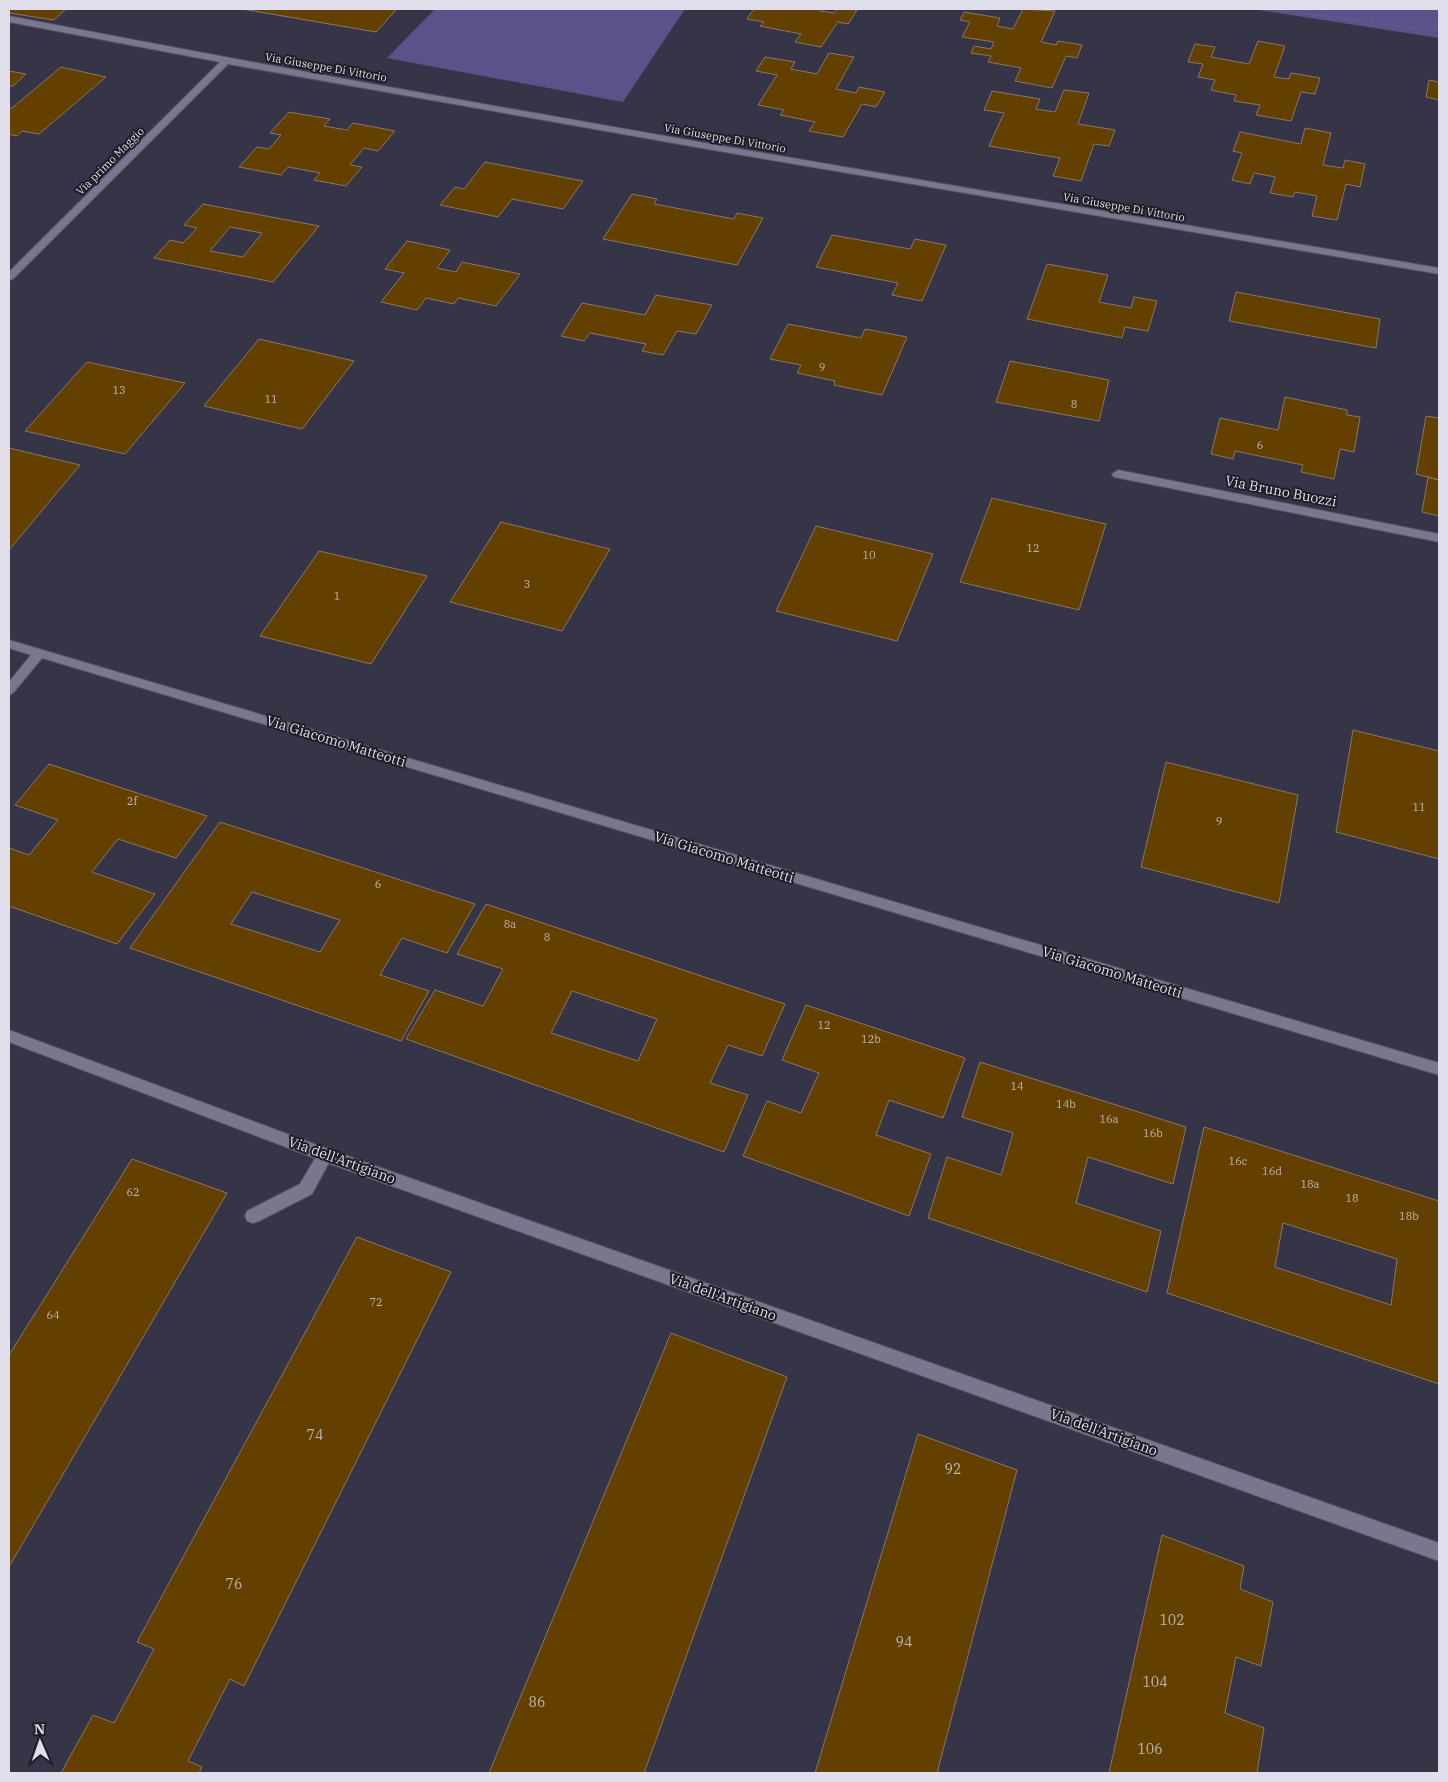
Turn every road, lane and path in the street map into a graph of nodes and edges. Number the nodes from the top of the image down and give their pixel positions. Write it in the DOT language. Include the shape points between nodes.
graph roads {
  1 [pos="1275,9"];
  2 [pos="9,19"];
  3 [pos="1439,32"];
  4 [pos="226,61"];
  5 [pos="1439,271"];
  6 [pos="9,277"];
  7 [pos="1118,474"];
  8 [pos="1439,538"];
  9 [pos="9,644"];
  10 [pos="40,653"];
  11 [pos="9,690"];
  12 [pos="9,1036"];
  13 [pos="1439,1069"];
  14 [pos="325,1155"];
  15 [pos="253,1216"];
  16 [pos="1439,1552"];
  1 -- 3 [label="path"];
  2 -- 4 [label="street, Via Giuseppe Di Vittorio"];
  4 -- 5 [label="street, Via Giuseppe Di Vittorio"];
  4 -- 6 [label="street, Via primo Maggio"];
  7 -- 8 [label="street, Via Bruno Buozzi"];
  9 -- 10 [label="street, Via Giacomo Matteotti"];
  10 -- 11 [label="street"];
  10 -- 13 [label="street, Via Giacomo Matteotti"];
  12 -- 14 [label="street, Via dell'Artigiano"];
  14 -- 15 [label="street" via="306,1189"];
  14 -- 16 [label="street, Via dell'Artigiano"];
}
